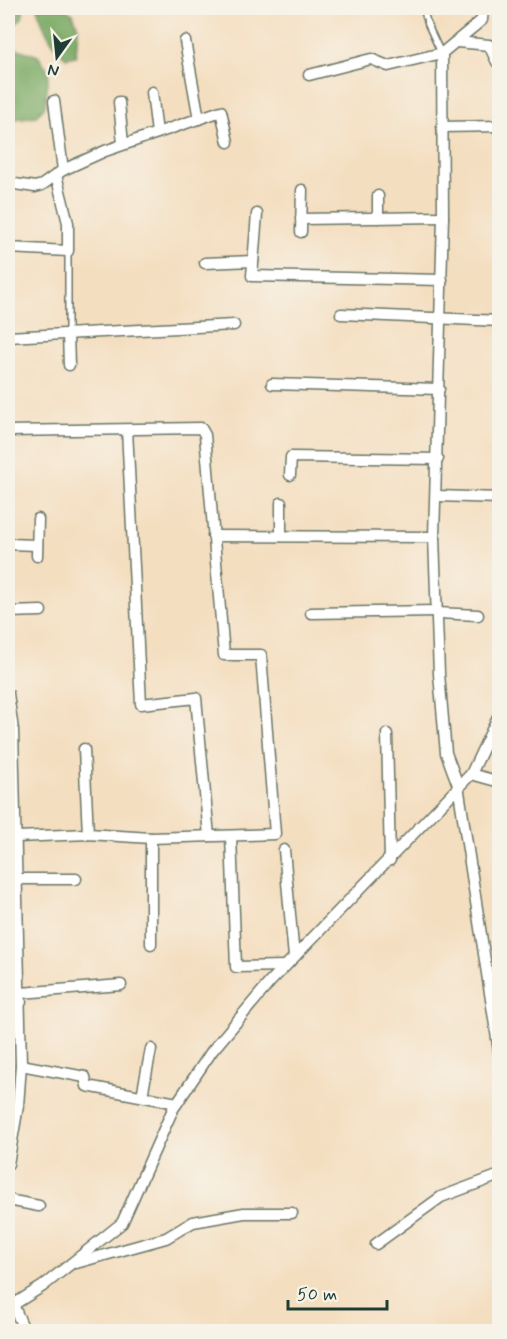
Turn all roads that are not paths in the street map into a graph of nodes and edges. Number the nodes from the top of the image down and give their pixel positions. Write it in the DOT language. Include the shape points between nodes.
graph roads {
  1 [pos="423,8"];
  2 [pos="483,8"];
  3 [pos="185,41"];
  4 [pos="457,42"];
  5 [pos="442,53"];
  6 [pos="497,62"];
  7 [pos="309,75"];
  8 [pos="152,92"];
  9 [pos="54,101"];
  10 [pos="119,102"];
  11 [pos="199,119"];
  12 [pos="500,126"];
  13 [pos="442,127"];
  14 [pos="157,133"];
  15 [pos="228,141"];
  16 [pos="123,144"];
  17 [pos="59,173"];
  18 [pos="8,183"];
  19 [pos="302,190"];
  20 [pos="378,196"];
  21 [pos="257,214"];
  22 [pos="443,217"];
  23 [pos="378,218"];
  24 [pos="301,219"];
  25 [pos="301,232"];
  26 [pos="8,248"];
  27 [pos="68,250"];
  28 [pos="254,261"];
  29 [pos="205,263"];
  30 [pos="442,280"];
  31 [pos="341,314"];
  32 [pos="442,319"];
  33 [pos="500,321"];
  34 [pos="234,325"];
  35 [pos="69,334"];
  36 [pos="8,337"];
  37 [pos="69,365"];
  38 [pos="272,384"];
  39 [pos="439,389"];
  40 [pos="127,430"];
  41 [pos="8,431"];
  42 [pos="438,459"];
  43 [pos="290,475"];
  44 [pos="437,496"];
  45 [pos="500,498"];
  46 [pos="281,503"];
  47 [pos="38,519"];
  48 [pos="213,536"];
  49 [pos="280,536"];
  50 [pos="434,537"];
  51 [pos="8,544"];
  52 [pos="41,611"];
  53 [pos="8,612"];
  54 [pos="436,612"];
  55 [pos="311,613"];
  56 [pos="478,615"];
  57 [pos="8,694"];
  58 [pos="8,711"];
  59 [pos="500,712"];
  60 [pos="387,734"];
  61 [pos="84,749"];
  62 [pos="471,774"];
  63 [pos="500,782"];
  64 [pos="458,785"];
  65 [pos="12,812"];
  66 [pos="88,834"];
  67 [pos="209,836"];
  68 [pos="231,836"];
  69 [pos="17,837"];
  70 [pos="151,838"];
  71 [pos="284,850"];
  72 [pos="390,860"];
  73 [pos="18,879"];
  74 [pos="76,879"];
  75 [pos="151,944"];
  76 [pos="294,957"];
  77 [pos="285,966"];
  78 [pos="121,985"];
  79 [pos="488,990"];
  80 [pos="500,991"];
  81 [pos="21,998"];
  82 [pos="8,1003"];
  83 [pos="151,1049"];
  84 [pos="500,1058"];
  85 [pos="21,1065"];
  86 [pos="142,1096"];
  87 [pos="177,1103"];
  88 [pos="8,1164"];
  89 [pos="500,1175"];
  90 [pos="8,1200"];
  91 [pos="39,1206"];
  92 [pos="292,1213"];
  93 [pos="376,1244"];
  94 [pos="70,1264"];
  95 [pos="8,1293"];
  96 [pos="10,1306"];
  97 [pos="25,1332"];
  1 -- 5 [label="lane"];
  2 -- 4 [label="street" via="482,20"];
  3 -- 11 [label="street"];
  4 -- 5 [label="street"];
  4 -- 6 [label="street" via="489,45"];
  5 -- 7 [label="street" via="388,66 371,59"];
  5 -- 13 [label="street"];
  8 -- 14 [label="street"];
  9 -- 17 [label="street"];
  10 -- 16 [label="street"];
  11 -- 14 [label="street"];
  11 -- 15 [label="street" via="221,111"];
  12 -- 13 [label="street"];
  13 -- 22 [label="street"];
  14 -- 16 [label="street"];
  16 -- 17 [label="street"];
  17 -- 18 [label="street" via="35,187"];
  17 -- 27 [label="street" via="68,223"];
  19 -- 24 [label="street"];
  20 -- 23 [label="street"];
  21 -- 28 [label="street"];
  22 -- 23 [label="street"];
  22 -- 30 [label="street"];
  23 -- 24 [label="street"];
  24 -- 25 [label="street"];
  26 -- 27 [label="street"];
  27 -- 35 [label="lane"];
  28 -- 29 [label="street"];
  28 -- 30 [label="street" via="252,276"];
  30 -- 32 [label="street"];
  31 -- 32 [label="street"];
  32 -- 33 [label="street"];
  32 -- 39 [label="street"];
  34 -- 35 [label="street"];
  35 -- 36 [label="street"];
  35 -- 37 [label="street"];
  38 -- 39 [label="street"];
  39 -- 42 [label="street"];
  40 -- 41 [label="street"];
  40 -- 48 [label="street" via="201,428 205,435"];
  40 -- 67 [label="street" via="141,704 196,698"];
  42 -- 43 [label="street" via="291,457"];
  42 -- 44 [label="street"];
  44 -- 45 [label="street"];
  44 -- 50 [label="street"];
  46 -- 49 [label="street"];
  47 -- 51 [label="street" via="37,551"];
  48 -- 49 [label="street"];
  48 -- 68 [label="street" via="224,655 261,655 274,834"];
  49 -- 50 [label="street"];
  50 -- 54 [label="street"];
  52 -- 53 [label="street"];
  54 -- 55 [label="street"];
  54 -- 56 [label="street"];
  54 -- 64 [label="street" via="446,753"];
  57 -- 58 [label="street"];
  58 -- 65 [label="street" via="13,730"];
  59 -- 62 [label="street"];
  60 -- 72 [label="street"];
  61 -- 66 [label="street"];
  62 -- 63 [label="street"];
  62 -- 64 [label="street"];
  64 -- 72 [label="street"];
  64 -- 79 [label="street"];
  65 -- 69 [label="street"];
  66 -- 69 [label="street"];
  66 -- 70 [label="street"];
  67 -- 68 [label="street"];
  67 -- 70 [label="street"];
  68 -- 77 [label="street" via="236,967"];
  69 -- 73 [label="street"];
  70 -- 75 [label="street"];
  71 -- 76 [label="street"];
  72 -- 76 [label="street"];
  73 -- 74 [label="street"];
  73 -- 81 [label="street"];
  76 -- 77 [label="street"];
  77 -- 87 [label="street" via="212,1051"];
  78 -- 81 [label="street"];
  79 -- 80 [label="lane"];
  79 -- 84 [label="street"];
  81 -- 82 [label="street"];
  81 -- 85 [label="street"];
  83 -- 86 [label="street"];
  85 -- 86 [label="street" via="87,1072 87,1086"];
  85 -- 88 [label="street"];
  86 -- 87 [label="street"];
  87 -- 94 [label="street" via="122,1223"];
  89 -- 93 [label="street" via="441,1197"];
  90 -- 91 [label="street"];
  92 -- 94 [label="street" via="244,1213 193,1222 166,1238"];
  94 -- 96 [label="street"];
  95 -- 96 [label="street"];
  96 -- 97 [label="street"];
}
